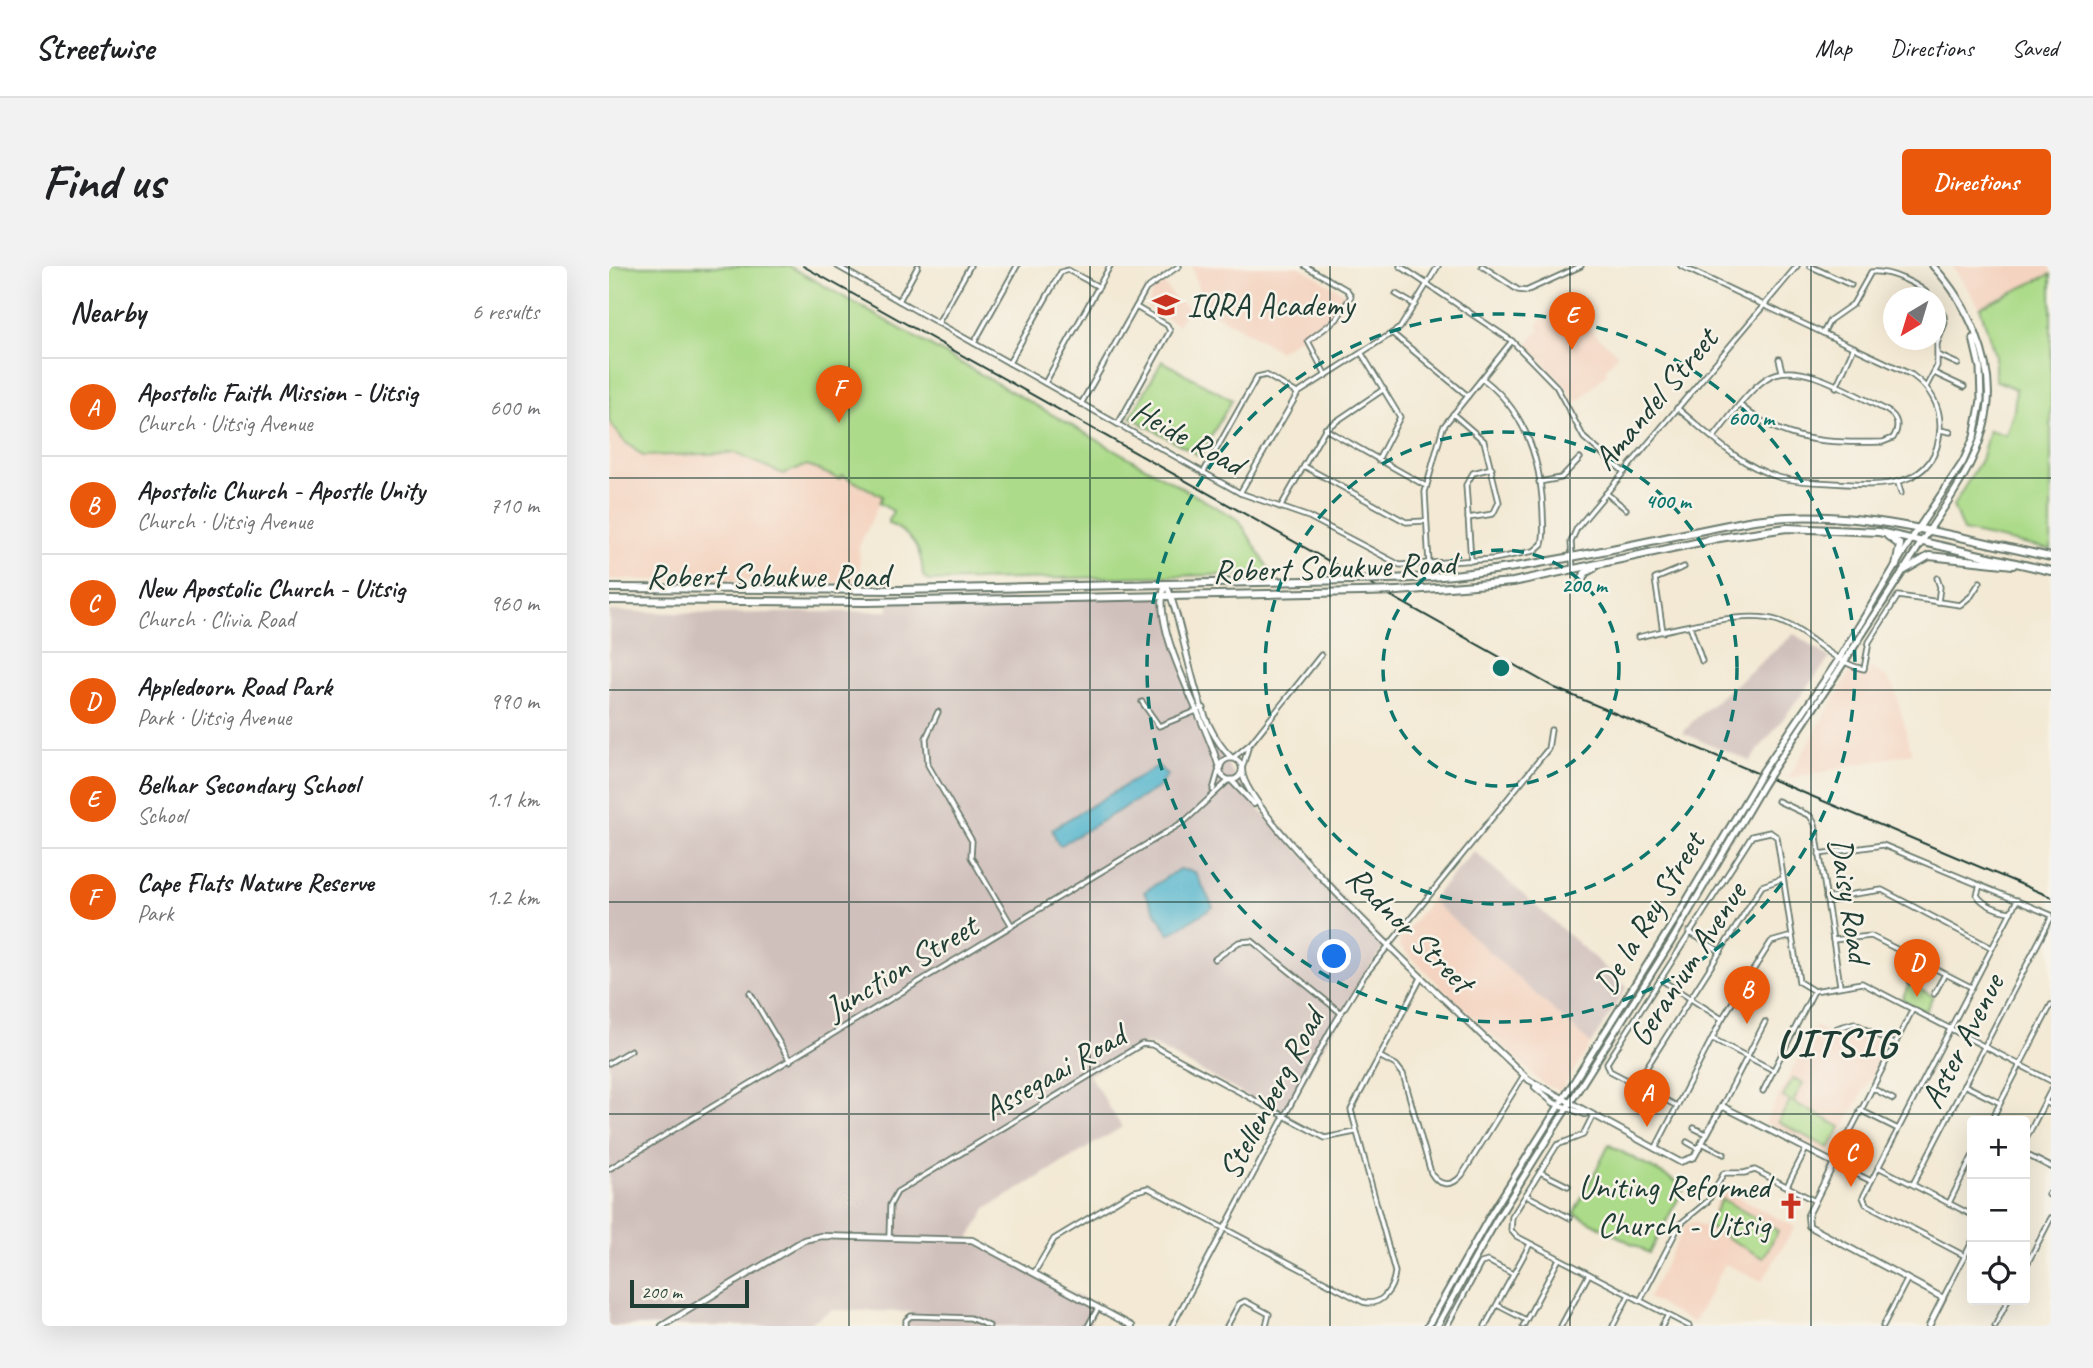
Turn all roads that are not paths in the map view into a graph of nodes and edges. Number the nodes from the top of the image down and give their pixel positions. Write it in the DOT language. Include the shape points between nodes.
graph roads {
  1 [pos="837,266"];
  2 [pos="918,266"];
  3 [pos="970,266"];
  4 [pos="1017,266"];
  5 [pos="1110,266"];
  6 [pos="1179,266"];
  7 [pos="1305,266"];
  8 [pos="1400,266"];
  9 [pos="1438,266"];
  10 [pos="1482,266"];
  11 [pos="1581,266"];
  12 [pos="1681,266"];
  13 [pos="1797,266"];
  14 [pos="1810,266"];
  15 [pos="1933,266"];
  16 [pos="1690,268"];
  17 [pos="1428,283"];
  18 [pos="1851,285"];
  19 [pos="1099,287"];
  20 [pos="1918,287"];
  21 [pos="1396,293"];
  22 [pos="899,301"];
  23 [pos="1415,305"];
  24 [pos="1764,306"];
  25 [pos="1136,307"];
  26 [pos="938,323"];
  27 [pos="1970,325"];
  28 [pos="1823,333"];
  29 [pos="1393,334"];
  30 [pos="1512,341"];
  31 [pos="974,343"];
  32 [pos="1854,347"];
  33 [pos="1938,350"];
  34 [pos="1362,354"];
  35 [pos="1937,355"];
  36 [pos="1779,359"];
  37 [pos="1009,363"];
  38 [pos="1958,364"];
  39 [pos="1783,372"];
  40 [pos="1934,373"];
  41 [pos="1327,376"];
  42 [pos="1483,379"];
  43 [pos="1045,383"];
  44 [pos="1836,387"];
  45 [pos="1926,387"];
  46 [pos="1963,387"];
  47 [pos="1384,389"];
  48 [pos="1298,393"];
  49 [pos="1468,396"];
  50 [pos="1081,404"];
  51 [pos="1741,405"];
  52 [pos="1678,408"];
  53 [pos="1453,414"];
  54 [pos="1118,424"];
  55 [pos="1325,429"];
  56 [pos="1940,430"];
  57 [pos="1950,432"];
  58 [pos="1713,438"];
  59 [pos="1580,458"];
  60 [pos="1378,460"];
  61 [pos="1927,463"];
  62 [pos="1304,466"];
  63 [pos="1492,468"];
  64 [pos="1933,468"];
  65 [pos="1624,472"];
  66 [pos="1203,473"];
  67 [pos="1539,482"];
  68 [pos="1898,483"];
  69 [pos="1426,486"];
  70 [pos="1901,492"];
  71 [pos="1240,493"];
  72 [pos="1606,493"];
  73 [pos="1280,508"];
  74 [pos="1626,509"];
  75 [pos="1468,518"];
  76 [pos="1426,521"];
  77 [pos="1917,530"];
  78 [pos="1879,532"];
  79 [pos="1927,532"];
  80 [pos="1912,538"];
  81 [pos="1922,540"];
  82 [pos="2051,557"];
  83 [pos="1571,558"];
  84 [pos="1471,561"];
  85 [pos="1429,564"];
  86 [pos="1602,564"];
  87 [pos="1896,566"];
  88 [pos="1684,567"];
  89 [pos="2043,569"];
  90 [pos="1573,570"];
  91 [pos="1905,570"];
  92 [pos="2051,571"];
  93 [pos="1937,578"];
  94 [pos="1979,582"];
  95 [pos="1166,584"];
  96 [pos="1579,587"];
  97 [pos="609,588"];
  98 [pos="1161,596"];
  99 [pos="1171,596"];
  100 [pos="609,600"];
  101 [pos="1938,602"];
  102 [pos="1690,626"];
  103 [pos="1663,632"];
  104 [pos="1639,637"];
  105 [pos="1186,650"];
  106 [pos="1174,654"];
  107 [pos="1321,655"];
  108 [pos="1702,661"];
  109 [pos="1842,661"];
  110 [pos="1142,702"];
  111 [pos="1204,708"];
  112 [pos="1195,711"];
  113 [pos="938,712"];
  114 [pos="1551,730"];
  115 [pos="1251,743"];
  116 [pos="1233,758"];
  117 [pos="1219,769"];
  118 [pos="1242,770"];
  119 [pos="1230,780"];
  120 [pos="1210,795"];
  121 [pos="1778,801"];
  122 [pos="1260,809"];
  123 [pos="1819,854"];
  124 [pos="1783,879"];
  125 [pos="1980,885"];
  126 [pos="1826,898"];
  127 [pos="2017,900"];
  128 [pos="2011,912"];
  129 [pos="2051,916"];
  130 [pos="1012,926"];
  131 [pos="1689,932"];
  132 [pos="1792,936"];
  133 [pos="1833,940"];
  134 [pos="1387,945"];
  135 [pos="1992,948"];
  136 [pos="1721,952"];
  137 [pos="1215,958"];
  138 [pos="1921,961"];
  139 [pos="1945,974"];
  140 [pos="1421,978"];
  141 [pos="1660,979"];
  142 [pos="1910,982"];
  143 [pos="1840,985"];
  144 [pos="1972,987"];
  145 [pos="1814,991"];
  146 [pos="750,993"];
  147 [pos="1934,994"];
  148 [pos="1691,999"];
  149 [pos="2051,1005"];
  150 [pos="1913,1009"];
  151 [pos="1341,1013"];
  152 [pos="1722,1019"];
  153 [pos="1765,1021"];
  154 [pos="1837,1028"];
  155 [pos="1950,1028"];
  156 [pos="1713,1039"];
  157 [pos="1894,1044"];
  158 [pos="1985,1046"];
  159 [pos="631,1050"];
  160 [pos="1379,1056"];
  161 [pos="1747,1057"];
  162 [pos="790,1061"];
  163 [pos="609,1063"];
  164 [pos="2020,1065"];
  165 [pos="1773,1070"];
  166 [pos="1527,1077"];
  167 [pos="2051,1081"];
  168 [pos="1636,1084"];
  169 [pos="1964,1085"];
  170 [pos="1872,1088"];
  171 [pos="2051,1090"];
  172 [pos="1763,1091"];
  173 [pos="1893,1099"];
  174 [pos="2045,1102"];
  175 [pos="2000,1103"];
  176 [pos="1564,1104"];
  177 [pos="2051,1105"];
  178 [pos="1677,1106"];
  179 [pos="1722,1106"];
  180 [pos="1860,1110"];
  181 [pos="1284,1116"];
  182 [pos="1591,1116"];
  183 [pos="1993,1116"];
  184 [pos="1694,1128"];
  185 [pos="1898,1129"];
  186 [pos="2030,1130"];
  187 [pos="1355,1132"];
  188 [pos="1706,1134"];
  189 [pos="1847,1136"];
  190 [pos="1687,1142"];
  191 [pos="1863,1143"];
  192 [pos="1700,1146"];
  193 [pos="1655,1149"];
  194 [pos="1806,1149"];
  195 [pos="1724,1154"];
  196 [pos="2030,1156"];
  197 [pos="1834,1163"];
  198 [pos="1878,1167"];
  199 [pos="1967,1167"];
  200 [pos="2051,1167"];
  201 [pos="609,1169"];
  202 [pos="1540,1172"];
  203 [pos="1871,1181"];
  204 [pos="1913,1184"];
  205 [pos="1568,1186"];
  206 [pos="1787,1186"];
  207 [pos="1526,1195"];
  208 [pos="1815,1201"];
  209 [pos="1949,1203"];
  210 [pos="1967,1212"];
  211 [pos="2051,1217"];
  212 [pos="1570,1218"];
  213 [pos="1225,1228"];
  214 [pos="890,1238"];
  215 [pos="1530,1244"];
  216 [pos="1967,1252"];
  217 [pos="1965,1256"];
  218 [pos="2030,1258"];
  219 [pos="1559,1259"];
  220 [pos="1034,1273"];
  221 [pos="1513,1274"];
  222 [pos="1589,1274"];
  223 [pos="1907,1280"];
  224 [pos="1629,1295"];
  225 [pos="1943,1298"];
  226 [pos="1640,1301"];
  227 [pos="1497,1304"];
  228 [pos="2006,1305"];
  229 [pos="1098,1308"];
  230 [pos="1668,1315"];
  231 [pos="1526,1320"];
  232 [pos="662,1326"];
  233 [pos="906,1326"];
  234 [pos="989,1326"];
  235 [pos="1088,1326"];
  236 [pos="1132,1326"];
  237 [pos="1172,1326"];
  238 [pos="1227,1326"];
  239 [pos="1266,1326"];
  240 [pos="1428,1326"];
  241 [pos="1437,1326"];
  242 [pos="1447,1326"];
  243 [pos="1485,1326"];
  244 [pos="1523,1326"];
  245 [pos="1561,1326"];
  246 [pos="1613,1326"];
  247 [pos="1663,1326"];
  248 [pos="1689,1326"];
  249 [pos="1883,1326"];
  250 [pos="1929,1326"];
  251 [pos="1995,1326"];
  1 -- 22 [label="street, Heide Road"];
  2 -- 22 [label="street"];
  3 -- 26 [label="street"];
  4 -- 31 [label="street"];
  5 -- 19 [label="street"];
  6 -- 25 [label="street" via="1146,289"];
  7 -- 41 [label="street" via="1351,296 1337,319 1308,341"];
  8 -- 17 [label="street"];
  9 -- 17 [label="street"];
  10 -- 11 [label="street" via="1526,291"];
  12 -- 16 [label="street"];
  13 -- 24 [label="street, Amandel Street"];
  14 -- 18 [label="street"];
  15 -- 27 [label="main road"];
  16 -- 24 [label="street"];
  17 -- 23 [label="street"];
  17 -- 30 [label="street"];
  19 -- 37 [label="street" via="1068,270 1061,272"];
  19 -- 43 [label="street"];
  20 -- 28 [label="street" via="1884,272 1871,272 1853,304 1830,320"];
  21 -- 23 [label="street"];
  22 -- 26 [label="street, Heide Road"];
  23 -- 29 [label="street"];
  24 -- 28 [label="street"];
  24 -- 52 [label="street, Amandel Street"];
  25 -- 50 [label="street"];
  25 -- 54 [label="street" via="1170,329"];
  26 -- 31 [label="street, Heide Road"];
  27 -- 77 [label="main road, De la Rey Street" via="1981,380 1976,427 1959,470"];
  27 -- 79 [label="main road, De la Rey Street" via="1987,375 1987,411 1971,463"];
  28 -- 32 [label="street"];
  29 -- 34 [label="street"];
  29 -- 49 [label="street"];
  30 -- 42 [label="street"];
  30 -- 65 [label="street" via="1559,391 1584,438"];
  31 -- 37 [label="street, Heide Road"];
  32 -- 44 [label="street"];
  32 -- 45 [label="street" via="1912,375"];
  33 -- 35 [label="street"];
  34 -- 41 [label="street"];
  34 -- 47 [label="street"];
  35 -- 38 [label="street"];
  35 -- 40 [label="street"];
  36 -- 39 [label="street"];
  37 -- 43 [label="street, Heide Road"];
  39 -- 44 [label="street" via="1803,372"];
  39 -- 51 [label="street" via="1763,381"];
  40 -- 45 [label="street"];
  40 -- 46 [label="street"];
  41 -- 48 [label="street"];
  42 -- 49 [label="street"];
  42 -- 67 [label="street" via="1518,416 1533,448"];
  43 -- 50 [label="street, Heide Road"];
  44 -- 51 [label="street" via="1893,414 1898,427 1893,438 1878,442 1791,436 1765,424"];
  45 -- 56 [label="street" via="1937,406"];
  47 -- 55 [label="street"];
  47 -- 60 [label="street" via="1400,417"];
  48 -- 66 [label="street" via="1266,375 1257,377"];
  48 -- 71 [label="street"];
  49 -- 53 [label="street"];
  50 -- 54 [label="street, Heide Road"];
  51 -- 58 [label="street"];
  52 -- 58 [label="street"];
  52 -- 65 [label="street, Amandel Street"];
  53 -- 63 [label="street" via="1484,441"];
  53 -- 69 [label="street" via="1443,427"];
  54 -- 66 [label="street, Heide Road"];
  55 -- 60 [label="street"];
  55 -- 62 [label="street"];
  56 -- 57 [label="street"];
  56 -- 61 [label="street"];
  58 -- 68 [label="street" via="1749,465 1779,477"];
  59 -- 67 [label="street" via="1561,478"];
  60 -- 69 [label="street"];
  61 -- 64 [label="street"];
  61 -- 68 [label="street"];
  62 -- 73 [label="street"];
  62 -- 76 [label="street" via="1406,522"];
  63 -- 75 [label="street" via="1476,471 1467,480"];
  63 -- 75 [label="street" via="1498,507 1489,516"];
  65 -- 72 [label="street, Amandel Street"];
  66 -- 71 [label="street, Heide Road"];
  67 -- 84 [label="street, Heide Road" via="1544,538 1539,548"];
  68 -- 70 [label="street"];
  69 -- 76 [label="street"];
  71 -- 73 [label="street, Heide Road"];
  72 -- 74 [label="street"];
  72 -- 83 [label="street, Amandel Street" via="1574,532"];
  73 -- 85 [label="street, Heide Road" via="1309,517 1388,561"];
  75 -- 84 [label="street"];
  76 -- 85 [label="street"];
  77 -- 79 [label="main road, Robert Sobukwe Road"];
  77 -- 80 [label="main road, De la Rey Street"];
  77 -- 83 [label="main road, Robert Sobukwe Road" via="1875,521 1781,517"];
  78 -- 80 [label="main road, Robert Sobukwe Road"];
  78 -- 86 [label="main road, Robert Sobukwe Road" via="1814,527 1763,530"];
  78 -- 87 [label="main road" via="1899,543"];
  79 -- 81 [label="main road, De la Rey Street"];
  79 -- 82 [label="main road, Robert Sobukwe Road"];
  80 -- 81 [label="main road, Robert Sobukwe Road"];
  80 -- 87 [label="main road, De la Rey Street"];
  81 -- 89 [label="main road, Robert Sobukwe Road"];
  81 -- 91 [label="main road, De la Rey Street"];
  83 -- 90 [label="street, Amandel Street"];
  83 -- 95 [label="main road, Robert Sobukwe Road, bridge" via="1460,576"];
  84 -- 85 [label="street, Heide Road"];
  86 -- 90 [label="main road, Robert Sobukwe Road"];
  86 -- 96 [label="main road" via="1585,573"];
  87 -- 109 [label="main road, De la Rey Street"];
  88 -- 103 [label="street" via="1656,578"];
  89 -- 91 [label="main road" via="1929,556"];
  89 -- 92 [label="main road, Robert Sobukwe Road"];
  90 -- 99 [label="main road, Robert Sobukwe Road, bridge" via="1488,585 1398,591"];
  91 -- 109 [label="main road, De la Rey Street"];
  93 -- 101 [label="street"];
  94 -- 101 [label="street" via="1960,605"];
  95 -- 97 [label="main road, Robert Sobukwe Road" via="901,590"];
  95 -- 98 [label="street"];
  95 -- 99 [label="street"];
  98 -- 99 [label="main road, Robert Sobukwe Road"];
  98 -- 100 [label="main road, Robert Sobukwe Road" via="867,602"];
  98 -- 106 [label="street"];
  99 -- 105 [label="street"];
  101 -- 109 [label="street" via="1898,596 1868,642 1864,669"];
  102 -- 103 [label="street"];
  102 -- 108 [label="street"];
  102 -- 109 [label="street" via="1778,621"];
  103 -- 104 [label="street"];
  105 -- 106 [label="street"];
  105 -- 111 [label="street"];
  106 -- 112 [label="street"];
  107 -- 115 [label="street"];
  109 -- 176 [label="main road, De la Rey Street, bridge" via="1671,942"];
  109 -- 176 [label="main road, De la Rey Street, bridge" via="1763,771"];
  110 -- 112 [label="street" via="1159,726"];
  111 -- 112 [label="street"];
  111 -- 116 [label="street"];
  112 -- 117 [label="street"];
  113 -- 130 [label="street" via="926,738 926,758 973,842 971,856"];
  114 -- 134 [label="street, Stellenberg Road" via="1548,749"];
  115 -- 116 [label="street"];
  115 -- 118 [label="street"];
  116 -- 117 [label="street" via="1223,760"];
  116 -- 118 [label="street"];
  117 -- 119 [label="street"];
  117 -- 120 [label="street, Junction Street"];
  118 -- 119 [label="street" via="1238,778"];
  118 -- 122 [label="street, Radnor Street" via="1244,784"];
  119 -- 120 [label="street, Junction Street"];
  119 -- 122 [label="street, Radnor Street"];
  120 -- 130 [label="street, Junction Street" via="1185,821"];
  121 -- 123 [label="street, Daisy Road" via="1814,820"];
  122 -- 134 [label="street, Radnor Street"];
  123 -- 125 [label="street" via="1881,845"];
  123 -- 126 [label="street, Daisy Road"];
  124 -- 131 [label="street" via="1777,837 1770,832 1750,838"];
  124 -- 132 [label="street"];
  124 -- 136 [label="street, Geranium Avenue" via="1763,884"];
  125 -- 127 [label="street"];
  125 -- 128 [label="street" via="1980,900"];
  126 -- 133 [label="street, Daisy Road"];
  126 -- 135 [label="street" via="1880,890"];
  127 -- 128 [label="street"];
  127 -- 129 [label="street"];
  128 -- 135 [label="street"];
  129 -- 158 [label="street, Aster Avenue"];
  130 -- 162 [label="street, Junction Street"];
  131 -- 136 [label="street"];
  131 -- 141 [label="street"];
  132 -- 145 [label="street" via="1800,984"];
  132 -- 152 [label="street" via="1772,941"];
  133 -- 138 [label="street" via="1871,936"];
  133 -- 143 [label="street, Daisy Road"];
  134 -- 140 [label="street, Radnor Street"];
  134 -- 151 [label="street, Stellenberg Road"];
  135 -- 144 [label="street"];
  136 -- 148 [label="street, Geranium Avenue"];
  137 -- 151 [label="street" via="1239,942 1254,942"];
  138 -- 139 [label="street"];
  138 -- 142 [label="street"];
  139 -- 144 [label="street"];
  139 -- 147 [label="street"];
  140 -- 160 [label="street"];
  140 -- 166 [label="street, Radnor Street"];
  141 -- 148 [label="street"];
  141 -- 168 [label="street" via="1606,1064 1610,1071"];
  143 -- 145 [label="street"];
  143 -- 150 [label="street" via="1862,983"];
  144 -- 155 [label="street"];
  145 -- 165 [label="street"];
  146 -- 162 [label="street"];
  148 -- 152 [label="street"];
  148 -- 168 [label="street, Geranium Avenue"];
  149 -- 164 [label="street"];
  150 -- 155 [label="street"];
  150 -- 157 [label="street"];
  151 -- 181 [label="street, Stellenberg Road"];
  152 -- 156 [label="street"];
  153 -- 161 [label="street"];
  154 -- 157 [label="street" via="1854,1023"];
  155 -- 158 [label="street"];
  155 -- 185 [label="street"];
  156 -- 161 [label="street"];
  156 -- 178 [label="street"];
  157 -- 170 [label="street"];
  158 -- 164 [label="street"];
  158 -- 169 [label="street, Aster Avenue"];
  159 -- 163 [label="street"];
  160 -- 166 [label="street" via="1402,1071 1431,1173 1446,1184 1460,1178"];
  160 -- 187 [label="street" via="1352,1107"];
  161 -- 165 [label="street"];
  161 -- 179 [label="street"];
  162 -- 201 [label="street, Junction Street"];
  164 -- 167 [label="street"];
  164 -- 175 [label="street"];
  165 -- 172 [label="street"];
  166 -- 176 [label="street, Radnor Street"];
  168 -- 178 [label="street"];
  169 -- 175 [label="street"];
  169 -- 204 [label="street, Aster Avenue"];
  170 -- 173 [label="street"];
  170 -- 180 [label="street"];
  171 -- 174 [label="street"];
  174 -- 177 [label="street"];
  174 -- 186 [label="street"];
  175 -- 183 [label="street"];
  176 -- 182 [label="street, Radnor Street"];
  176 -- 240 [label="main road, De la Rey Street" via="1490,1216"];
  176 -- 241 [label="main road, De la Rey Street"];
  178 -- 193 [label="street"];
  179 -- 188 [label="street"];
  179 -- 194 [label="street"];
  180 -- 185 [label="street"];
  180 -- 189 [label="street"];
  181 -- 187 [label="street, Assegaai Road" via="1327,1138"];
  181 -- 213 [label="street, Stellenberg Road"];
  181 -- 214 [label="street, Assegaai Road" via="1155,1047 1139,1045 897,1192 890,1205"];
  182 -- 193 [label="street, Radnor Street"];
  182 -- 202 [label="street" via="1583,1135 1557,1145"];
  184 -- 188 [label="street"];
  185 -- 198 [label="street"];
  187 -- 213 [label="street" via="1395,1272 1382,1299 1363,1302"];
  188 -- 192 [label="street"];
  189 -- 191 [label="street"];
  189 -- 197 [label="street"];
  190 -- 192 [label="street"];
  192 -- 193 [label="street, Radnor Street" via="1685,1162"];
  192 -- 195 [label="street"];
  194 -- 197 [label="street"];
  194 -- 206 [label="street"];
  196 -- 200 [label="street"];
  197 -- 203 [label="street"];
  197 -- 208 [label="street"];
  198 -- 203 [label="street"];
  198 -- 204 [label="street"];
  199 -- 209 [label="street"];
  202 -- 205 [label="street"];
  202 -- 207 [label="street"];
  203 -- 217 [label="street" via="1863,1197 1866,1204"];
  204 -- 209 [label="street"];
  206 -- 208 [label="street"];
  206 -- 226 [label="street" via="1755,1170 1724,1173 1708,1201 1680,1224"];
  207 -- 212 [label="street"];
  207 -- 215 [label="street" via="1510,1226"];
  208 -- 223 [label="street" via="1807,1222 1813,1231"];
  209 -- 210 [label="street"];
  211 -- 218 [label="street"];
  213 -- 220 [label="street" via="1144,1188 1054,1239"];
  213 -- 237 [label="street, Stellenberg Road"];
  214 -- 220 [label="street" via="971,1240"];
  214 -- 232 [label="street" via="811,1237"];
  215 -- 219 [label="street"];
  215 -- 221 [label="street"];
  216 -- 217 [label="street"];
  217 -- 225 [label="street"];
  219 -- 222 [label="street"];
  219 -- 231 [label="street"];
  220 -- 229 [label="street"];
  221 -- 227 [label="street"];
  221 -- 242 [label="street" via="1487,1261 1481,1263"];
  222 -- 224 [label="street"];
  222 -- 245 [label="street"];
  223 -- 225 [label="street"];
  223 -- 249 [label="street"];
  224 -- 226 [label="street"];
  224 -- 246 [label="street"];
  225 -- 250 [label="street"];
  226 -- 230 [label="street"];
  227 -- 231 [label="street"];
  227 -- 243 [label="street"];
  228 -- 251 [label="street"];
  229 -- 235 [label="street"];
  229 -- 236 [label="street"];
  230 -- 247 [label="street"];
  230 -- 248 [label="street"];
  231 -- 244 [label="street"];
  233 -- 234 [label="street" via="911,1316 970,1318"];
  238 -- 239 [label="street" via="1245,1301 1269,1314"];
}
